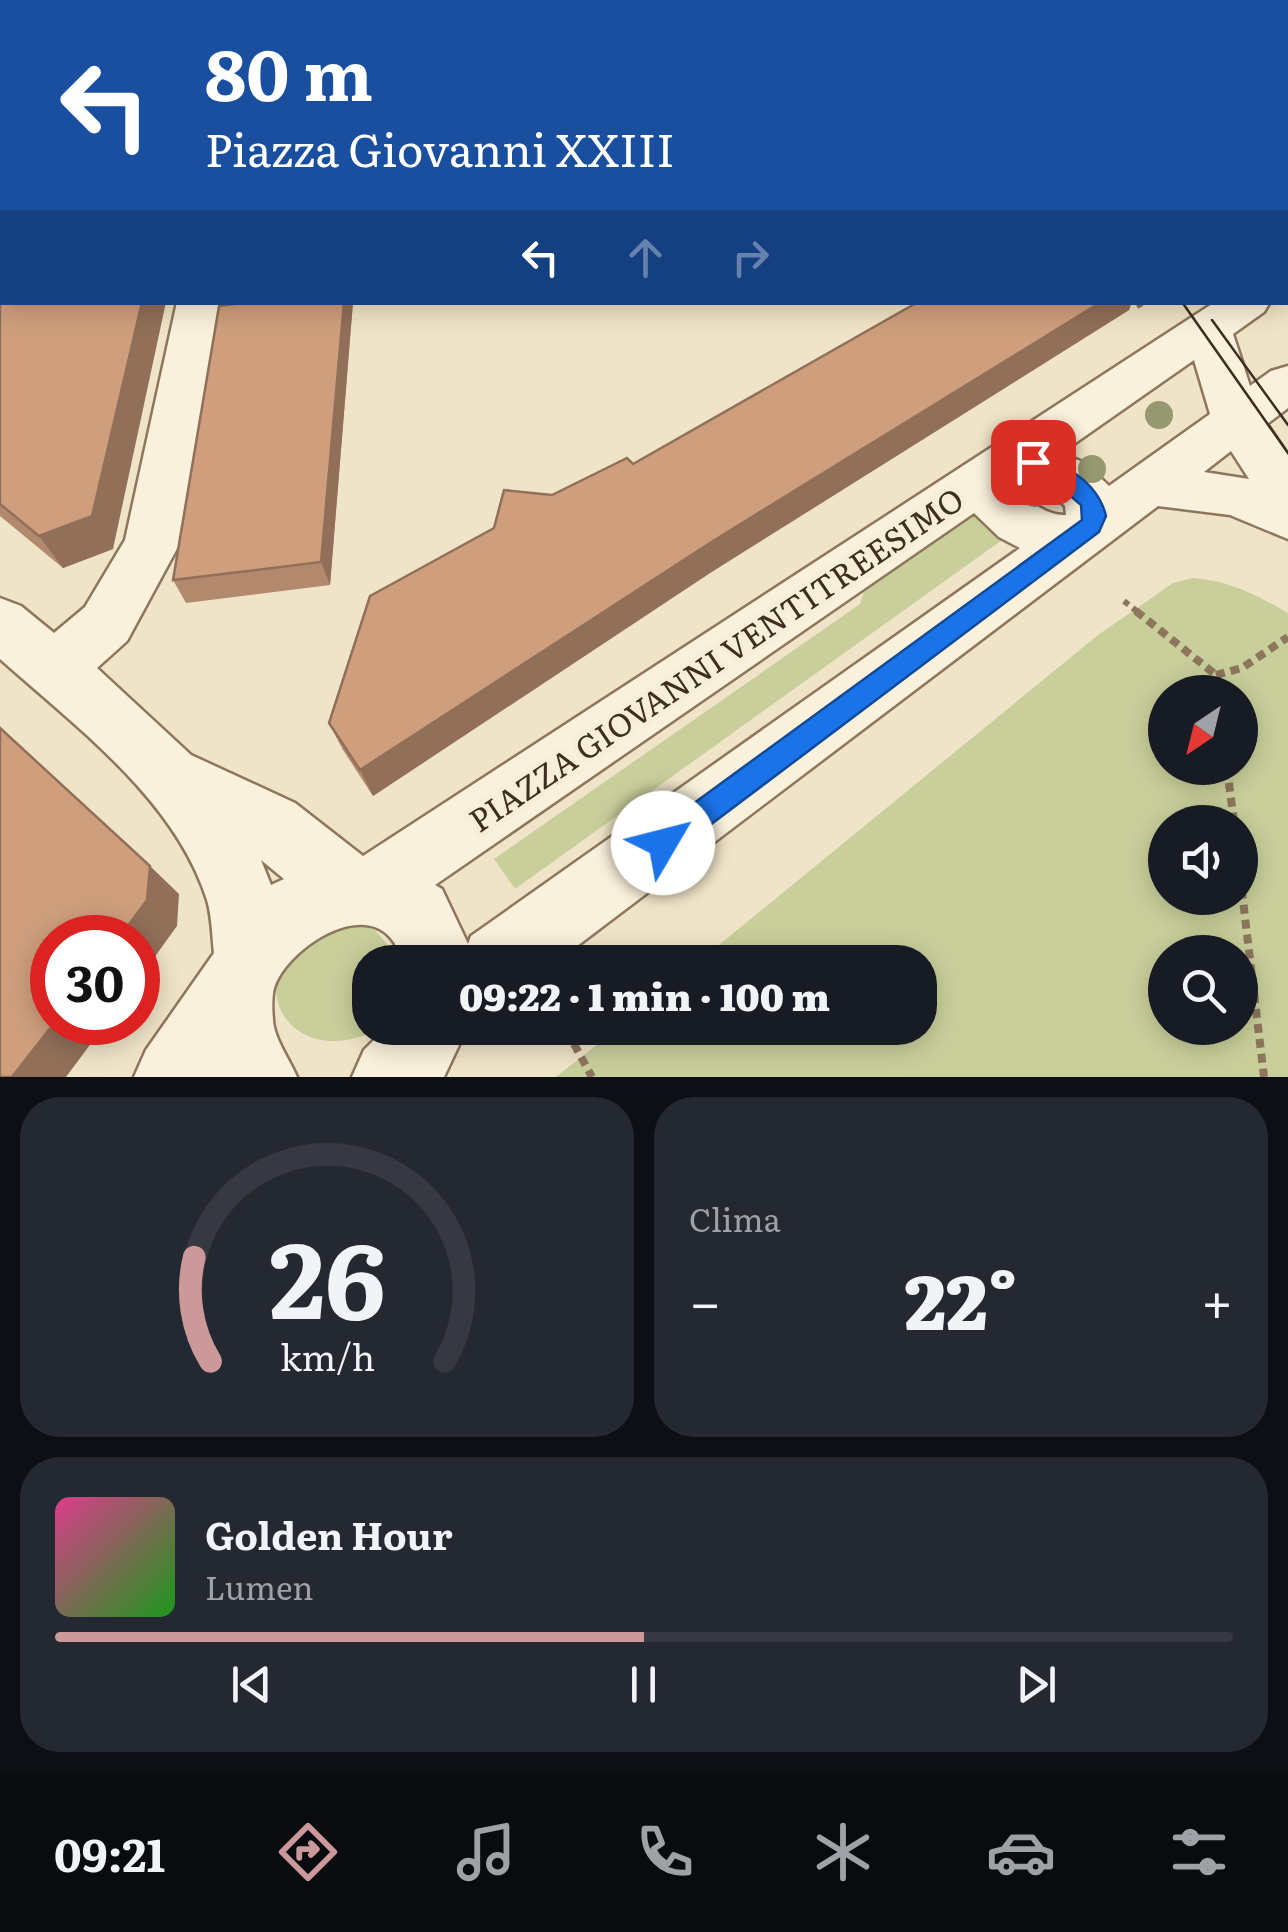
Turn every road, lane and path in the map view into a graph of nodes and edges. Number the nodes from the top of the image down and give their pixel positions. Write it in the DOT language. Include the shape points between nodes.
graph roads {
  1 [pos="199,305"];
  2 [pos="1140,305"];
  3 [pos="1142,310"];
  4 [pos="1215,311"];
  5 [pos="1272,404"];
  6 [pos="998,467"];
  7 [pos="1146,485"];
  8 [pos="1288,496"];
  9 [pos="1288,518"];
  10 [pos="1085,530"];
  11 [pos="1124,602"];
  12 [pos="0,623"];
  13 [pos="1288,637"];
  14 [pos="53,670"];
  15 [pos="1216,674"];
  16 [pos="164,771"];
  17 [pos="362,890"];
  18 [pos="1245,915"];
  19 [pos="433,945"];
  20 [pos="519,945"];
  21 [pos="245,969"];
  22 [pos="575,1045"];
  23 [pos="173,1077"];
  24 [pos="258,1077"];
  25 [pos="592,1077"];
  26 [pos="1264,1077"];
  1 -- 14 [label="street" via="152,543 106,624"];
  2 -- 3 [label="path"];
  4 -- 5 [label="street"];
  4 -- 6 [label="street, PIAZZA GIOVANNI VENTITREESIMO"];
  5 -- 7 [label="street"];
  5 -- 8 [label="street"];
  6 -- 10 [label="street" via="990,495 1018,522 1050,538"];
  6 -- 17 [label="street, PIAZZA GIOVANNI VENTITREESIMO"];
  7 -- 9 [label="street" via="1238,496"];
  7 -- 10 [label="street"];
  10 -- 20 [label="street"];
  11 -- 15 [label="path"];
  12 -- 14 [label="street"];
  13 -- 15 [label="path" via="1242,668"];
  14 -- 16 [label="street"];
  16 -- 17 [label="street" via="271,826"];
  16 -- 21 [label="street" via="198,812 240,888 249,917"];
  17 -- 19 [label="street" via="401,901 422,921"];
  17 -- 21 [label="street" via="325,894 293,909 266,933"];
  18 -- 26 [label="path"];
  21 -- 23 [label="street"];
  21 -- 24 [label="street" via="235,1000 236,1034"];
  22 -- 25 [label="path"];
}
